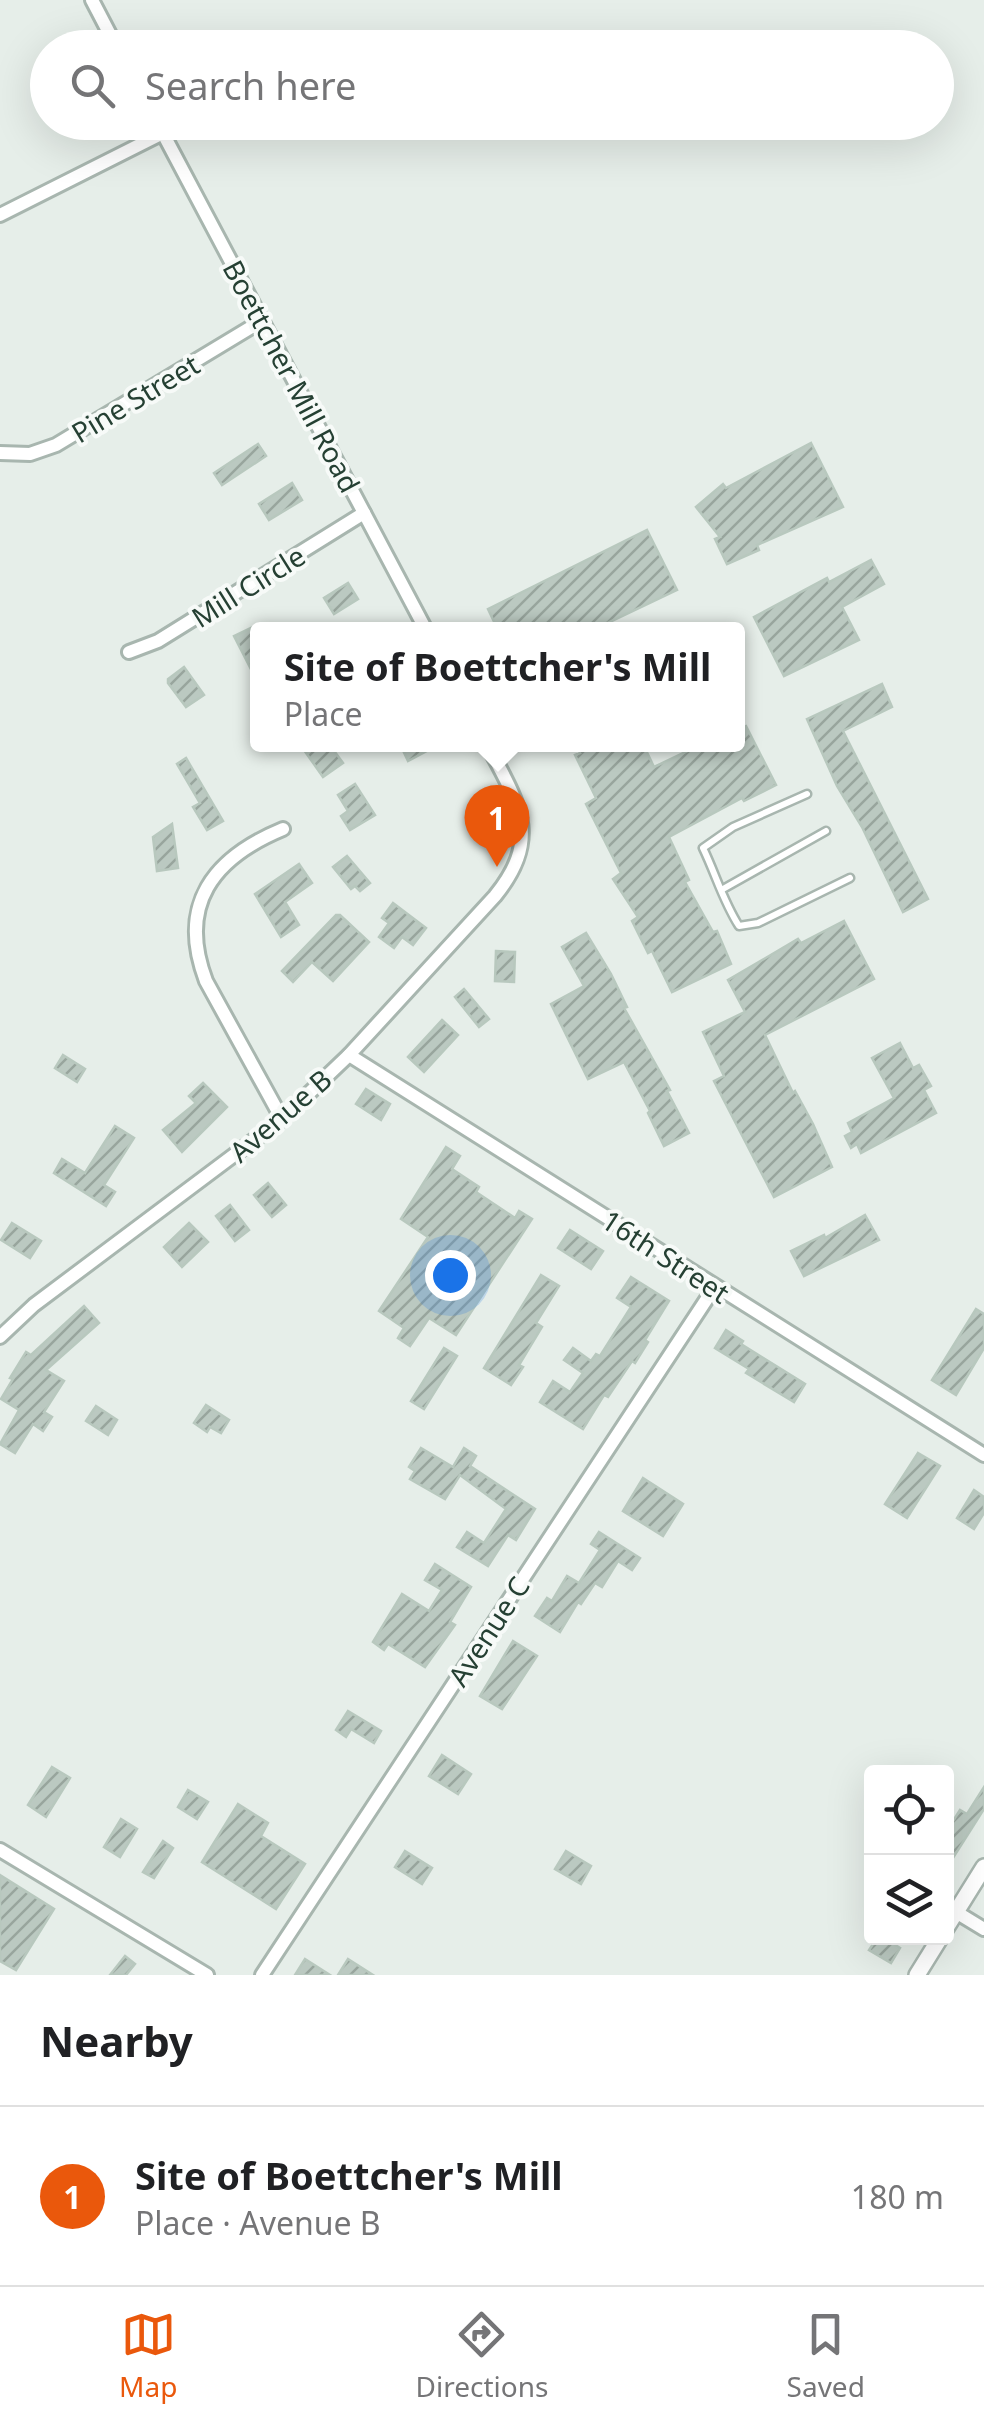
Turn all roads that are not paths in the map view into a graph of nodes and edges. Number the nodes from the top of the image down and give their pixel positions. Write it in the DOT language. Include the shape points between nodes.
graph roads {
  1 [pos="92,0"];
  2 [pos="108,30"];
  3 [pos="138,140"];
  4 [pos="166,140"];
  5 [pos="0,216"];
  6 [pos="263,320"];
  7 [pos="0,453"];
  8 [pos="364,513"];
  9 [pos="422,622"];
  10 [pos="129,652"];
  11 [pos="491,752"];
  12 [pos="807,794"];
  13 [pos="283,829"];
  14 [pos="826,831"];
  15 [pos="850,878"];
  16 [pos="722,888"];
  17 [pos="348,1055"];
  18 [pos="282,1120"];
  19 [pos="714,1288"];
  20 [pos="0,1336"];
  21 [pos="984,1455"];
  22 [pos="0,1850"];
  23 [pos="984,1868"];
  24 [pos="956,1912"];
  25 [pos="954,1915"];
  26 [pos="984,1930"];
  27 [pos="935,1945"];
  28 [pos="208,1975"];
  29 [pos="262,1975"];
  30 [pos="916,1975"];
  1 -- 2 [label="street"];
  3 -- 5 [label="street"];
  4 -- 6 [label="street, Boettcher Mill Road"];
  6 -- 7 [label="street, Pine Street" via="56,446"];
  6 -- 8 [label="street, Boettcher Mill Road"];
  8 -- 9 [label="street, Boettcher Mill Road"];
  8 -- 10 [label="street, Mill Circle" via="158,641"];
  11 -- 17 [label="street, Avenue B" via="520,816 521,853 513,874"];
  12 -- 16 [label="lane" via="703,848"];
  13 -- 18 [label="street" via="220,868 196,912 194,934 206,981"];
  14 -- 16 [label="lane"];
  15 -- 16 [label="lane" via="739,926"];
  17 -- 18 [label="street, Avenue B"];
  17 -- 19 [label="street, 16th Street"];
  18 -- 20 [label="street, Avenue B"];
  19 -- 21 [label="street, 16th Street"];
  19 -- 29 [label="street, Avenue C"];
  22 -- 28 [label="street"];
  23 -- 24 [label="street"];
  24 -- 25 [label="street"];
  24 -- 26 [label="street"];
  27 -- 30 [label="street"];
}
